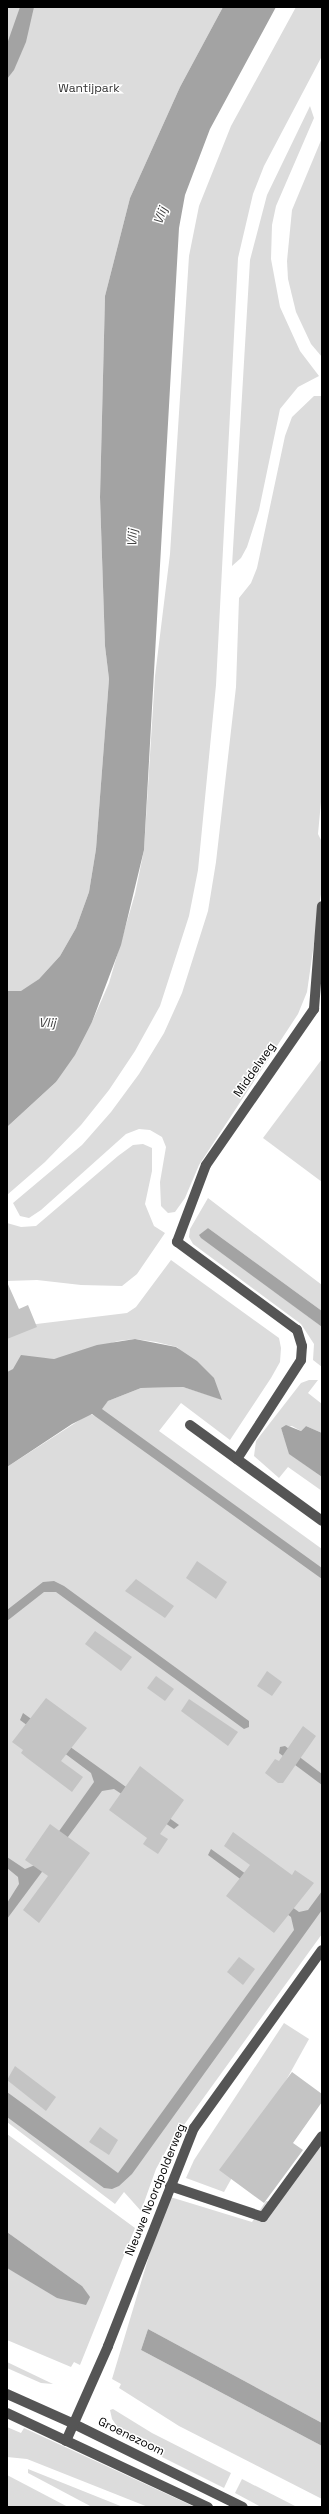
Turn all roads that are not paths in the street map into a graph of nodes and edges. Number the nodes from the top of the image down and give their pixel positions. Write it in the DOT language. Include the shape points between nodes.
graph roads {
  1 [pos="322,906"];
  2 [pos="190,1425"];
  3 [pos="237,1458"];
  4 [pos="322,1521"];
  5 [pos="322,1950"];
  6 [pos="322,2136"];
  7 [pos="170,2186"];
  8 [pos="7,2394"];
  9 [pos="7,2413"];
  10 [pos="74,2424"];
  11 [pos="66,2441"];
  12 [pos="208,2507"];
  13 [pos="243,2507"];
  1 -- 3 [label="street, Middelweg" via="314,1009 206,1165 177,1242 297,1330 302,1346 301,1360"];
  2 -- 3 [label="street"];
  3 -- 4 [label="street"];
  5 -- 7 [label="street, Nieuwe Noordpolderweg" via="194,2128"];
  6 -- 7 [label="street" via="263,2217"];
  7 -- 10 [label="street, Nieuwe Noordpolderweg" via="103,2358"];
  8 -- 10 [label="street, Groenezoom"];
  9 -- 11 [label="street"];
  10 -- 11 [label="street, Nieuwe Noordpolderweg"];
  10 -- 13 [label="street, Groenezoom"];
  11 -- 12 [label="street"];
}
